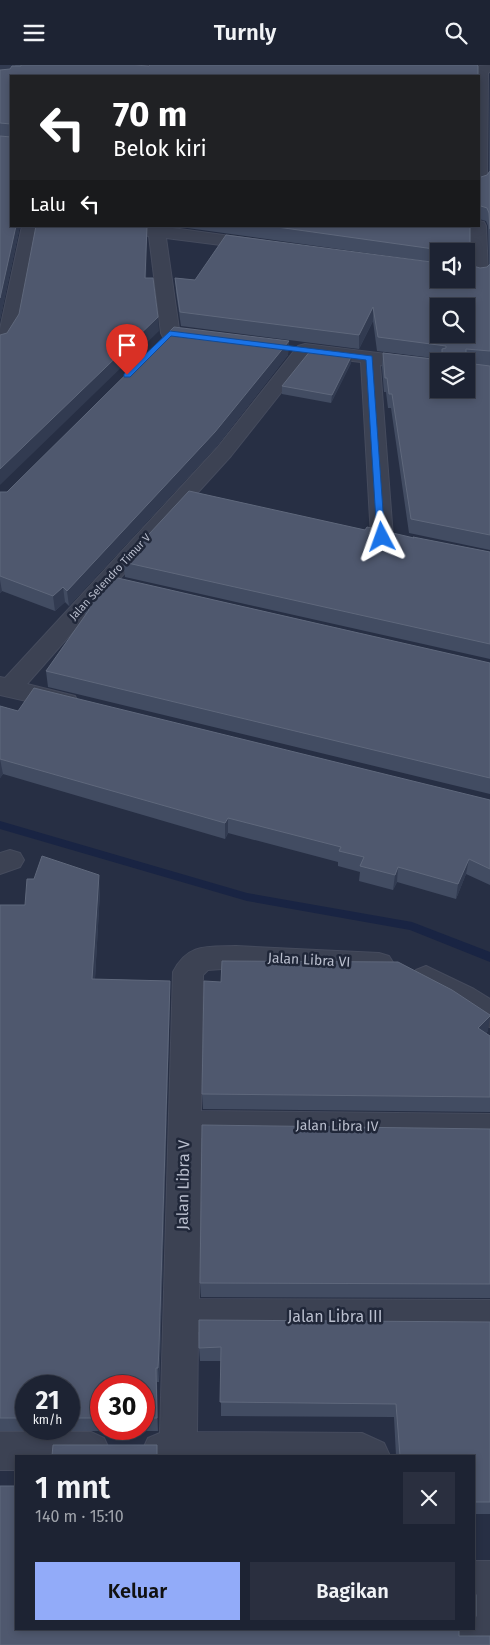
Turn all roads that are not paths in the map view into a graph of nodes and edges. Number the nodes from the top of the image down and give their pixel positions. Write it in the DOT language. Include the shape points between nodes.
graph roads {
  1 [pos="483,67"];
  2 [pos="480,116"];
  3 [pos="33,227"];
  4 [pos="123,227"];
  5 [pos="478,227"];
  6 [pos="157,231"];
  7 [pos="274,247"];
  8 [pos="478,275"];
  9 [pos="218,339"];
  10 [pos="0,342"];
  11 [pos="370,358"];
  12 [pos="430,365"];
  13 [pos="382,537"];
  14 [pos="105,581"];
  15 [pos="134,587"];
  16 [pos="5,687"];
  17 [pos="86,707"];
  18 [pos="236,957"];
  19 [pos="490,1015"];
  20 [pos="184,1124"];
  21 [pos="490,1128"];
  22 [pos="181,1315"];
  23 [pos="490,1317"];
  24 [pos="0,1451"];
  25 [pos="178,1451"];
  26 [pos="369,1455"];
  27 [pos="475,1581"];
  28 [pos="490,1581"];
  29 [pos="475,1614"];
  30 [pos="477,1645"];
  1 -- 2 [label="street"];
  3 -- 10 [label="street" via="10,328"];
  4 -- 6 [label="street"];
  5 -- 8 [label="street"];
  6 -- 7 [label="street"];
  6 -- 9 [label="street" via="162,340"];
  11 -- 12 [label="street"];
  11 -- 13 [label="street"];
  11 -- 14 [label="street, Jalan Selendro Timur V" via="295,348 194,498"];
  14 -- 15 [label="street"];
  14 -- 16 [label="street, Jalan Selendro Timur V"];
  16 -- 17 [label="street"];
  18 -- 19 [label="street, Jalan Libra VI" via="401,965"];
  18 -- 20 [label="street, Jalan Libra V" via="200,959 188,972"];
  20 -- 21 [label="street, Jalan Libra IV"];
  20 -- 22 [label="street, Jalan Libra V"];
  22 -- 23 [label="street, Jalan Libra III"];
  22 -- 25 [label="street, Jalan Libra V"];
  24 -- 25 [label="street"];
  25 -- 26 [label="street" via="362,1452"];
  27 -- 28 [label="street"];
  29 -- 30 [label="street"];
}
